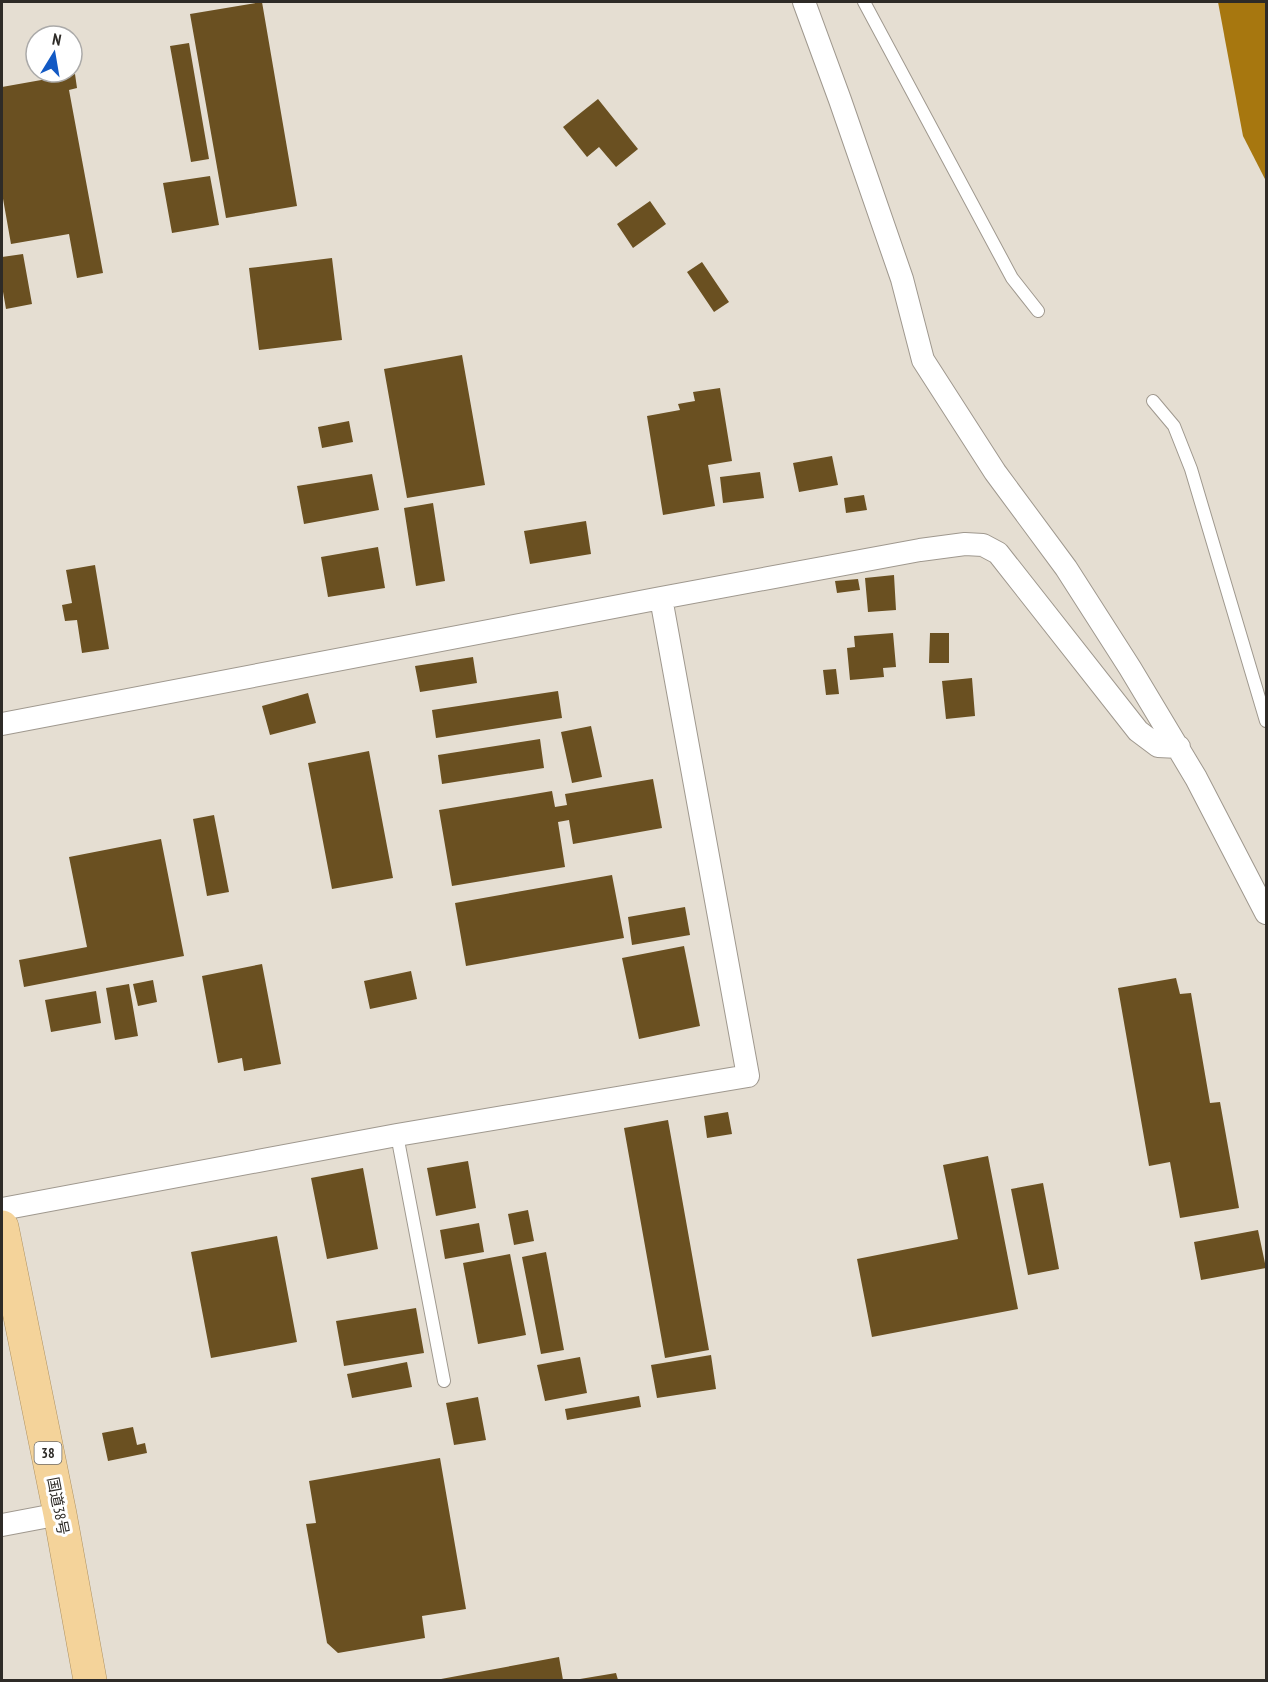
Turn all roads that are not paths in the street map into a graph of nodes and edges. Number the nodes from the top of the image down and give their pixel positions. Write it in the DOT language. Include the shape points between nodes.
graph roads {
  1 [pos="804,2"];
  2 [pos="864,2"];
  3 [pos="1038,311"];
  4 [pos="1153,400"];
  5 [pos="661,598"];
  6 [pos="1266,721"];
  7 [pos="2,724"];
  8 [pos="1179,747"];
  9 [pos="1266,913"];
  10 [pos="397,1135"];
  11 [pos="2,1209"];
  12 [pos="2,1227"];
  13 [pos="444,1381"];
  14 [pos="60,1514"];
  15 [pos="2,1525"];
  16 [pos="90,1680"];
  1 -- 8 [label="street" via="902,279 923,360 995,472 1065,568"];
  2 -- 3 [label="lane" via="1012,278"];
  4 -- 6 [label="lane" via="1174,426 1191,469"];
  5 -- 7 [label="street"];
  5 -- 8 [label="street" via="920,550 983,545 998,553 1138,731 1158,746"];
  5 -- 10 [label="street" via="748,1076"];
  8 -- 9 [label="street"];
  10 -- 11 [label="street"];
  10 -- 13 [label="lane"];
  12 -- 14 [label="highway, 国道38号 / 38"];
  14 -- 15 [label="street"];
  14 -- 16 [label="highway, 国道38号 / 38"];
}
